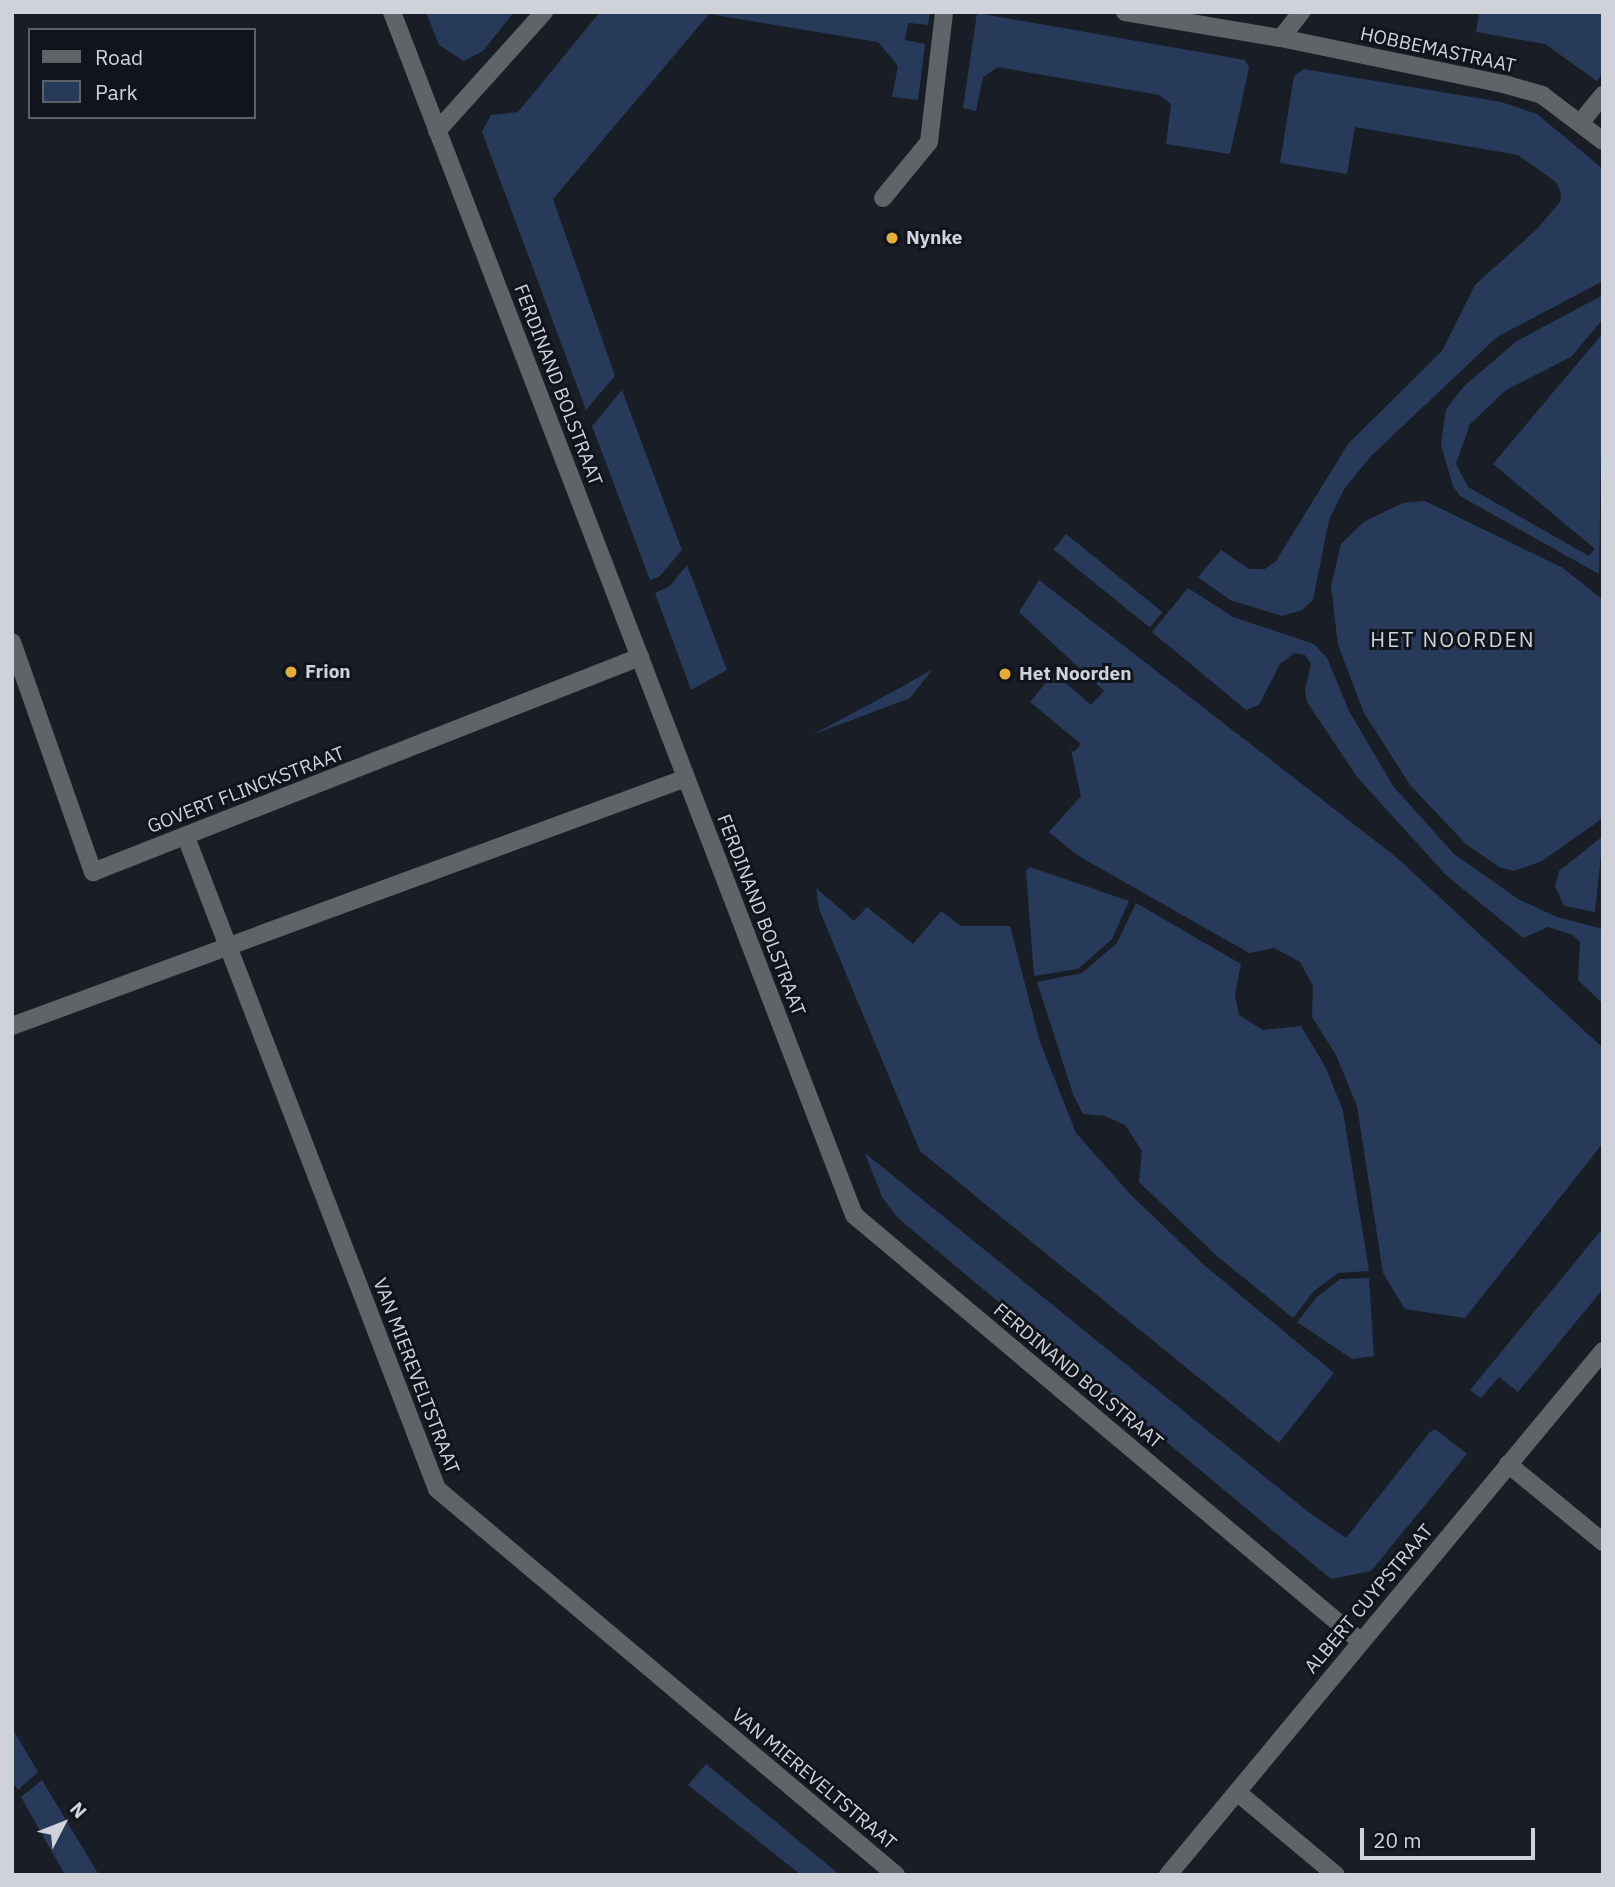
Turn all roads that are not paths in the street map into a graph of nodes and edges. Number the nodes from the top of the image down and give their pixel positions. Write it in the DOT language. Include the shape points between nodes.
graph roads {
  1 [pos="392,12"];
  2 [pos="544,12"];
  3 [pos="944,12"];
  4 [pos="1125,12"];
  5 [pos="1301,12"];
  6 [pos="1281,38"];
  7 [pos="1603,95"];
  8 [pos="1581,122"];
  9 [pos="438,131"];
  10 [pos="1603,141"];
  11 [pos="883,198"];
  12 [pos="12,642"];
  13 [pos="640,657"];
  14 [pos="686,778"];
  15 [pos="186,836"];
  16 [pos="226,948"];
  17 [pos="12,1026"];
  18 [pos="1603,1351"];
  19 [pos="1508,1464"];
  20 [pos="1603,1542"];
  21 [pos="1360,1641"];
  22 [pos="1237,1792"];
  23 [pos="896,1875"];
  24 [pos="1168,1875"];
  25 [pos="1336,1875"];
  1 -- 9 [label="street, FERDINAND BOLSTRAAT"];
  2 -- 9 [label="street"];
  3 -- 11 [label="street" via="929,142"];
  4 -- 6 [label="street, HOBBEMASTRAAT"];
  5 -- 6 [label="street"];
  6 -- 8 [label="street, HOBBEMASTRAAT" via="1504,84 1542,95"];
  7 -- 8 [label="street"];
  8 -- 10 [label="street, HOBBEMASTRAAT"];
  9 -- 13 [label="street, FERDINAND BOLSTRAAT"];
  12 -- 15 [label="street, GOVERT FLINCKSTRAAT" via="93,872"];
  13 -- 14 [label="street, FERDINAND BOLSTRAAT"];
  13 -- 15 [label="street, GOVERT FLINCKSTRAAT"];
  14 -- 16 [label="street"];
  14 -- 21 [label="street, FERDINAND BOLSTRAAT" via="854,1215"];
  15 -- 16 [label="street, VAN MIEREVELTSTRAAT"];
  16 -- 17 [label="street"];
  16 -- 23 [label="street, VAN MIEREVELTSTRAAT" via="437,1489"];
  18 -- 19 [label="street, ALBERT CUYPSTRAAT"];
  19 -- 20 [label="street"];
  19 -- 21 [label="street, ALBERT CUYPSTRAAT"];
  21 -- 22 [label="street, ALBERT CUYPSTRAAT"];
  22 -- 24 [label="street, ALBERT CUYPSTRAAT"];
  22 -- 25 [label="street"];
}
